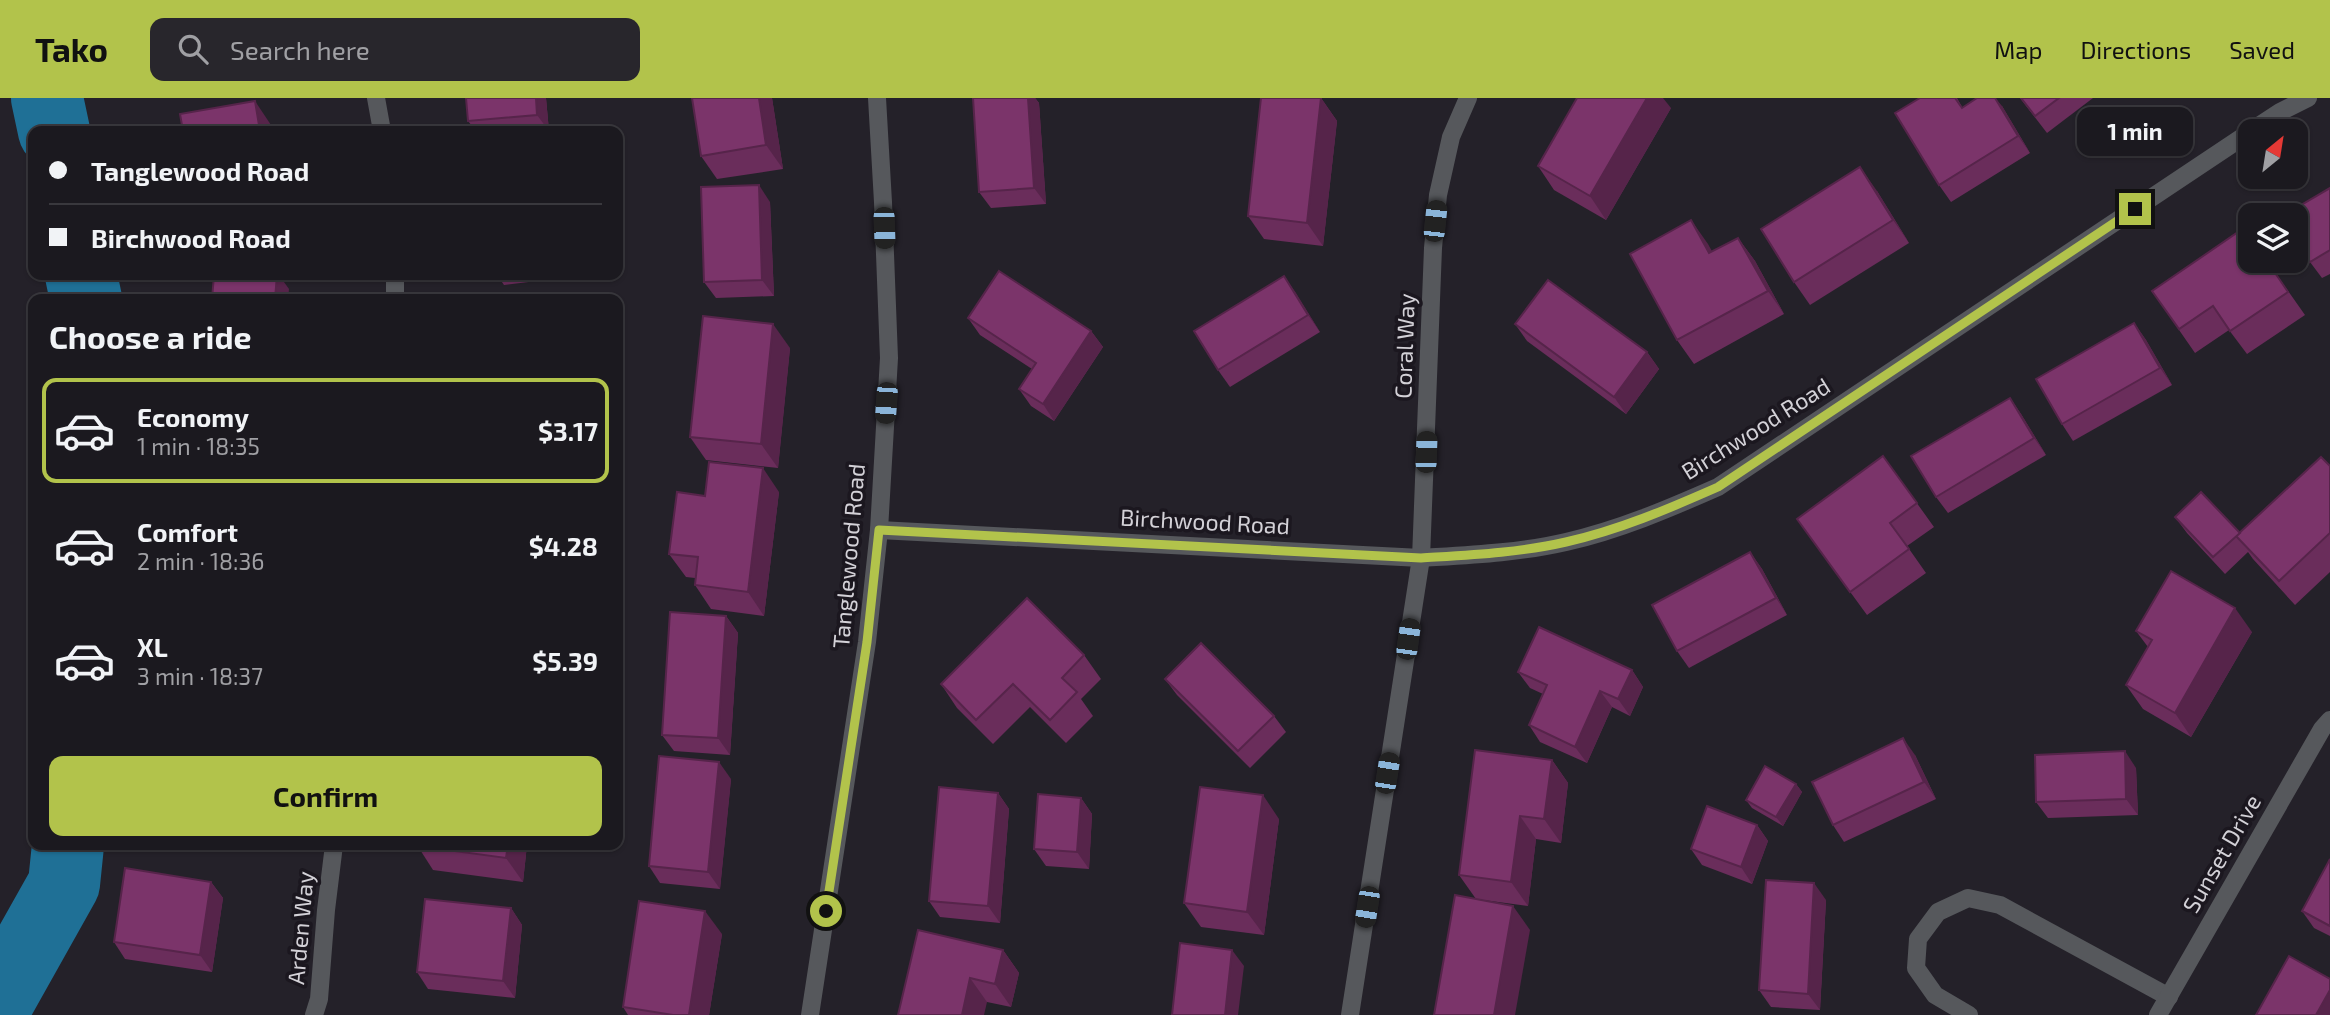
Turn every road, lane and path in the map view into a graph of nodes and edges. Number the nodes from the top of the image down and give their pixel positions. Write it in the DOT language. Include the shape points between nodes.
graph roads {
  1 [pos="376,98"];
  2 [pos="877,98"];
  3 [pos="1468,98"];
  4 [pos="2308,98"];
  5 [pos="2269,119"];
  6 [pos="381,126"];
  7 [pos="2238,140"];
  8 [pos="879,530"];
  9 [pos="1421,558"];
  10 [pos="2330,720"];
  11 [pos="333,850"];
  12 [pos="2169,997"];
  13 [pos="314,1015"];
  14 [pos="810,1015"];
  15 [pos="1350,1015"];
  16 [pos="1969,1015"];
  17 [pos="2158,1015"];
  1 -- 6 [label="street"];
  2 -- 8 [label="street, Tanglewood Road" via="889,358"];
  3 -- 9 [label="street, Coral Way" via="1451,137 1438,195"];
  4 -- 5 [label="street, Birchwood Road"];
  7 -- 9 [label="street, Birchwood Road" via="1718,487 1646,519 1565,542 1496,554"];
  8 -- 9 [label="street, Birchwood Road"];
  8 -- 14 [label="street, Tanglewood Road" via="867,642"];
  9 -- 15 [label="street, Coral Way"];
  10 -- 12 [label="street, Sunset Drive"];
  11 -- 13 [label="street, Arden Way"];
  12 -- 16 [label="street" via="2000,905 1968,898 1938,912 1918,939 1916,968 1935,995"];
  12 -- 17 [label="street, Sunset Drive"];
}
